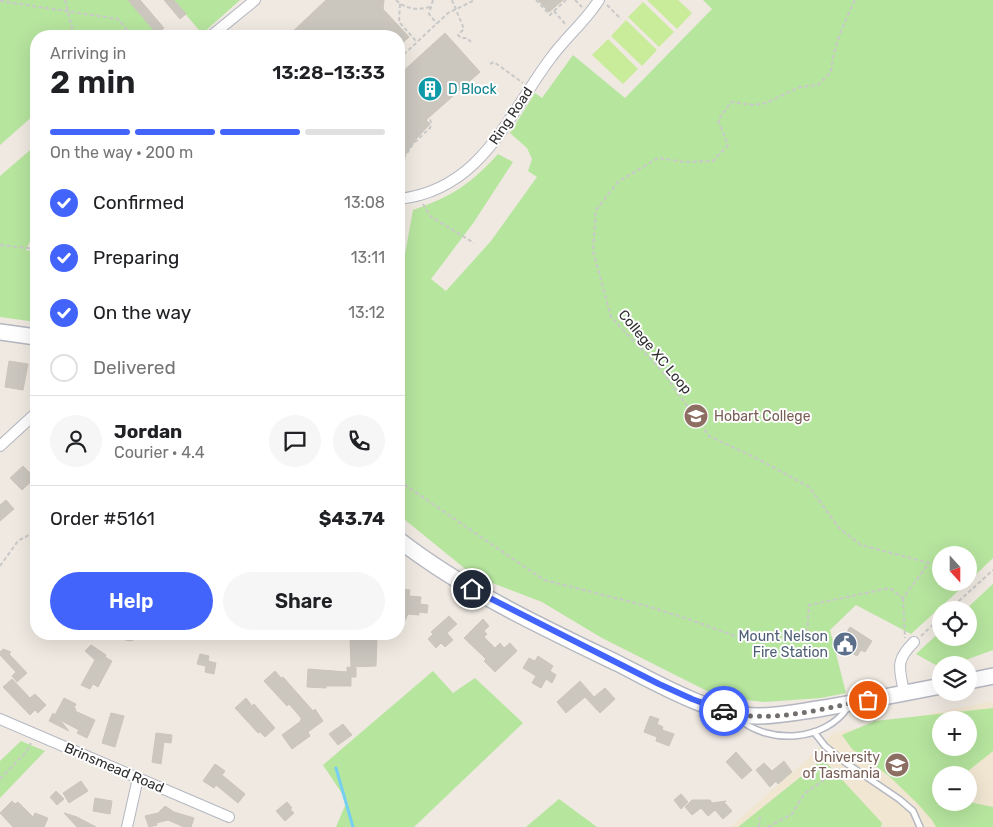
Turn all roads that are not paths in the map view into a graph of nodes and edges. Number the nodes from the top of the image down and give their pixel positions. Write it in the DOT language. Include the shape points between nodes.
graph roads {
  1 [pos="255,0"];
  2 [pos="600,0"];
  3 [pos="219,30"];
  4 [pos="405,199"];
  5 [pos="0,332"];
  6 [pos="30,336"];
  7 [pos="30,418"];
  8 [pos="0,446"];
  9 [pos="405,544"];
  10 [pos="914,642"];
  11 [pos="993,676"];
  12 [pos="977,679"];
  13 [pos="932,688"];
  14 [pos="904,693"];
  15 [pos="850,703"];
  16 [pos="732,713"];
  17 [pos="0,719"];
  18 [pos="814,732"];
  19 [pos="138,778"];
  20 [pos="229,817"];
  21 [pos="127,827"];
  22 [pos="920,827"];
  1 -- 3 [label="street"];
  2 -- 4 [label="street, Ring Road" via="550,59 485,154 450,182"];
  5 -- 6 [label="main road"];
  7 -- 8 [label="street"];
  9 -- 16 [label="main road" via="448,575 503,606 659,684"];
  10 -- 14 [label="street" via="899,664"];
  11 -- 12 [label="main road"];
  13 -- 14 [label="main road"];
  14 -- 15 [label="main road"];
  15 -- 16 [label="main road" via="774,715"];
  15 -- 18 [label="lane" via="840,718"];
  16 -- 18 [label="lane" via="747,727 771,734 799,736"];
  17 -- 19 [label="street, Brinsmead Road"];
  18 -- 22 [label="lane" via="825,746 899,798 913,812"];
  19 -- 20 [label="street, Brinsmead Road"];
  19 -- 21 [label="street"];
}
